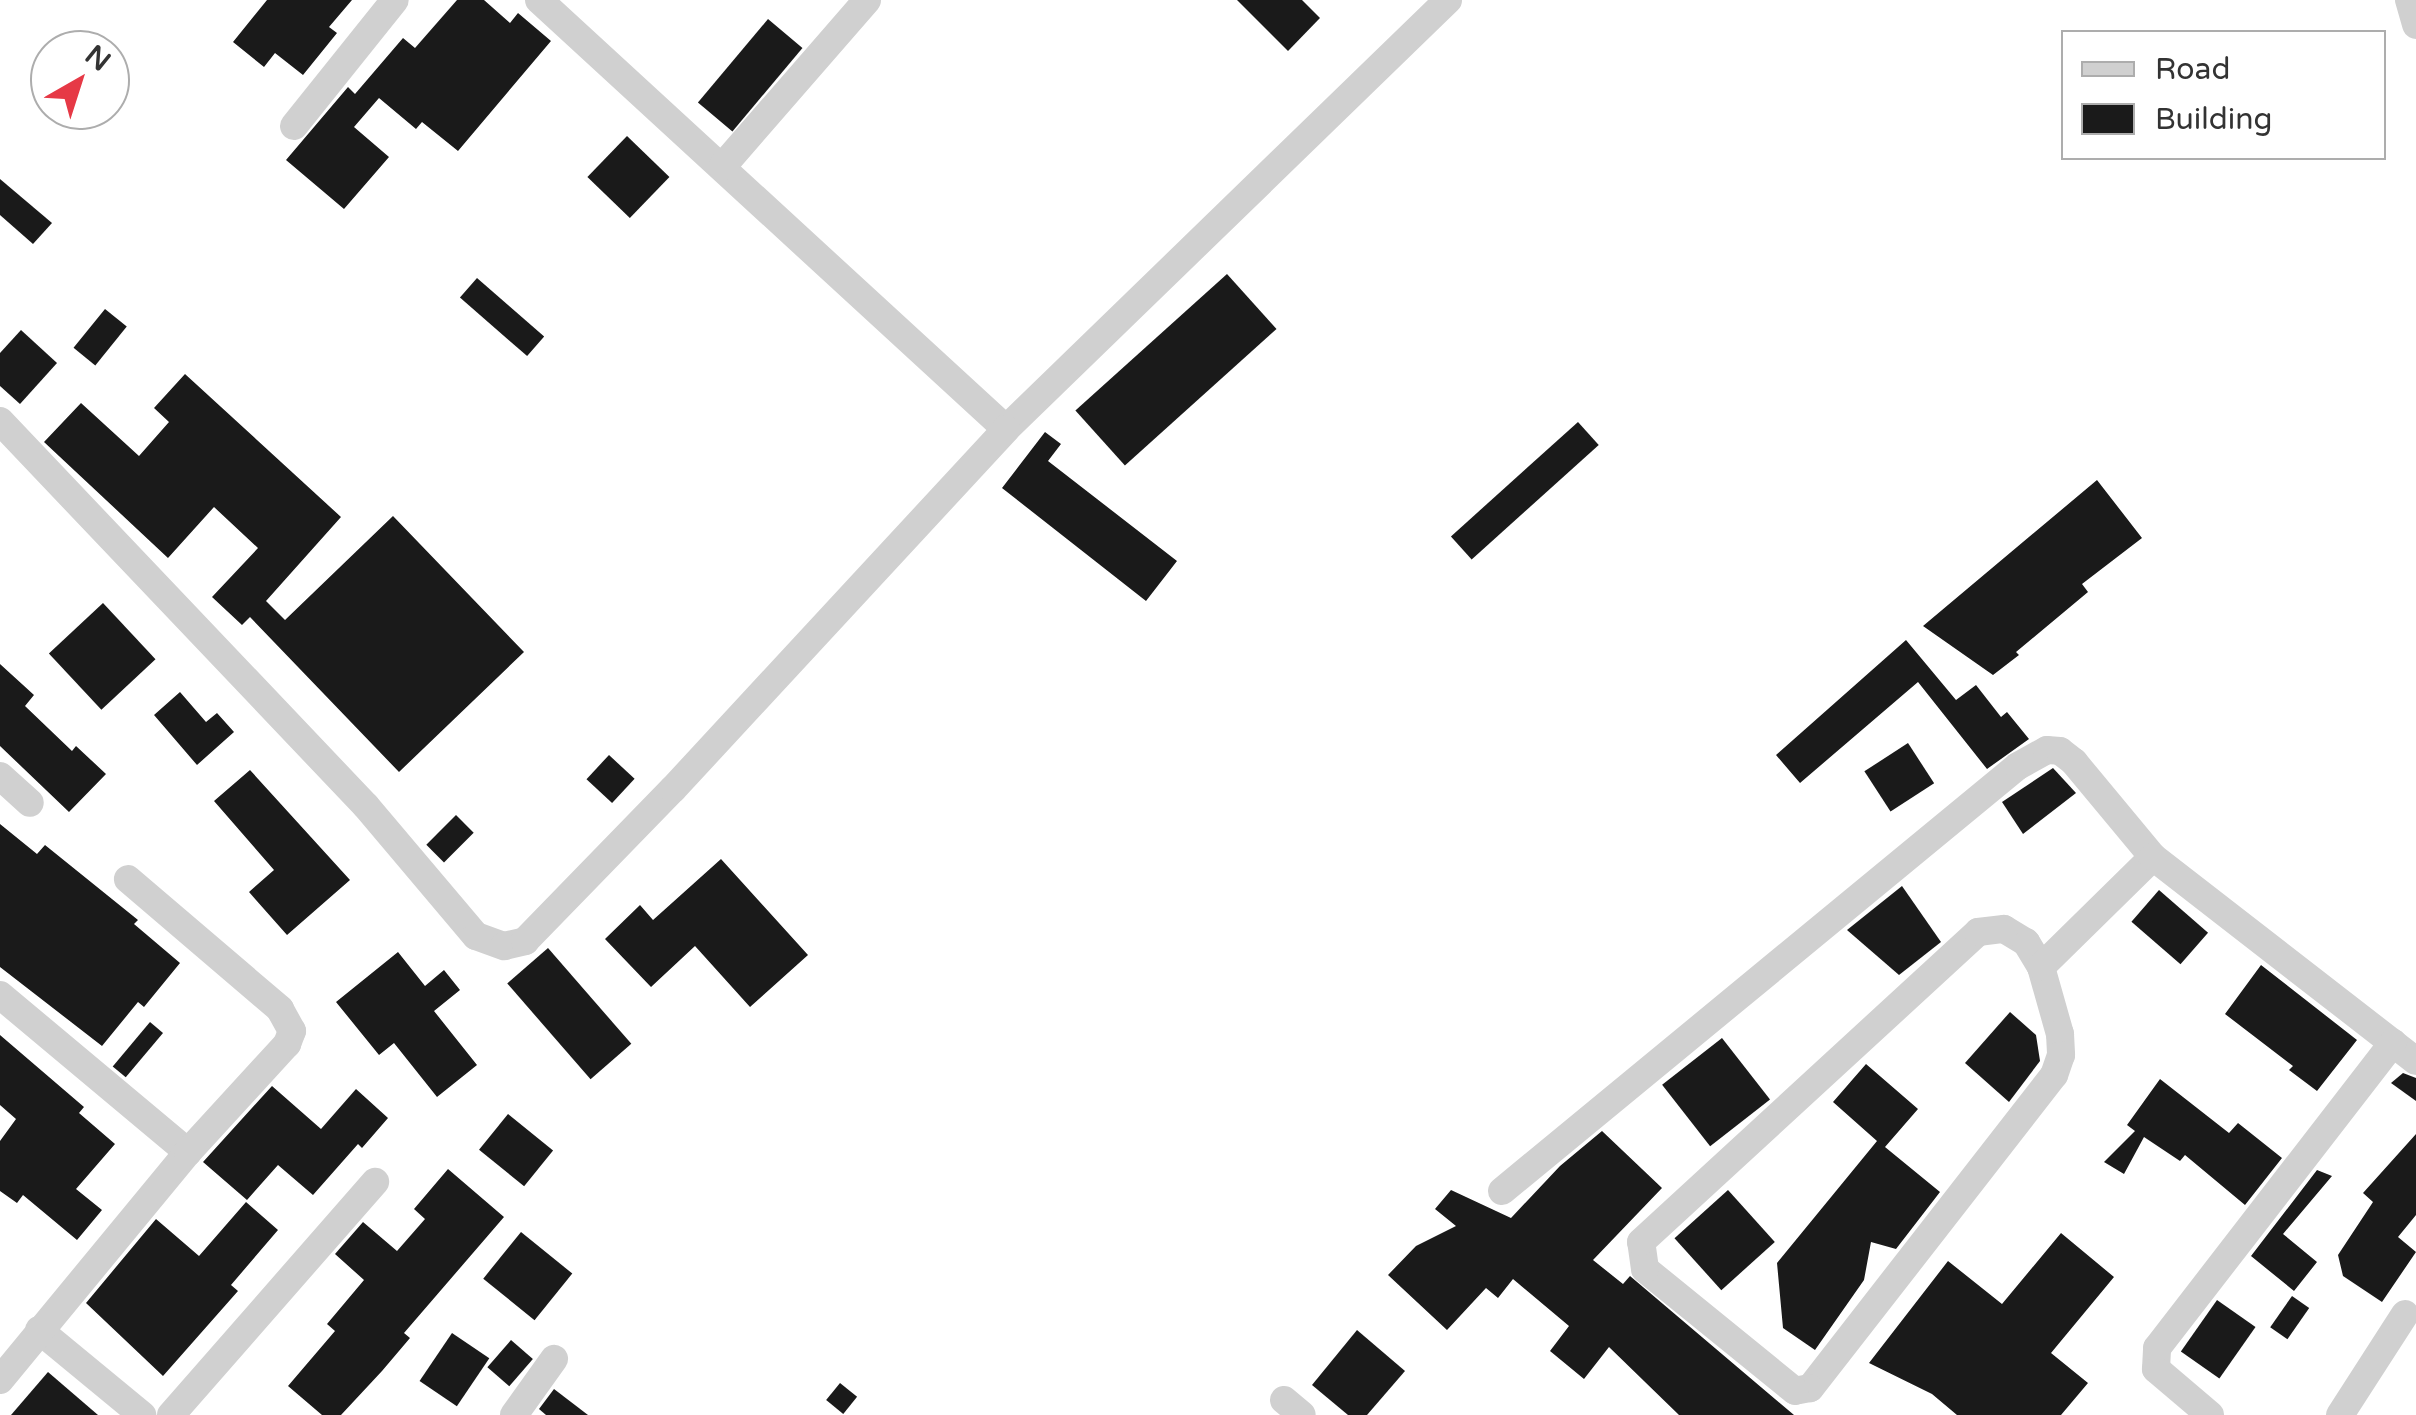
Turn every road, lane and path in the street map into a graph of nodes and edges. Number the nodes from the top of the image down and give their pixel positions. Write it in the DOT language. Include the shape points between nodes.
graph roads {
  1 [pos="395,0"];
  2 [pos="539,0"];
  3 [pos="867,0"];
  4 [pos="2408,0"];
  5 [pos="1434,5"];
  6 [pos="2416,25"];
  7 [pos="294,126"];
  8 [pos="722,167"];
  9 [pos="0,421"];
  10 [pos="1006,428"];
  11 [pos="0,776"];
  12 [pos="30,803"];
  13 [pos="2153,856"];
  14 [pos="128,879"];
  15 [pos="2041,967"];
  16 [pos="0,996"];
  17 [pos="2393,1042"];
  18 [pos="2416,1061"];
  19 [pos="188,1152"];
  20 [pos="375,1182"];
  21 [pos="1502,1191"];
  22 [pos="2405,1314"];
  23 [pos="40,1330"];
  24 [pos="554,1359"];
  25 [pos="0,1380"];
  26 [pos="142,1415"];
  27 [pos="171,1415"];
  28 [pos="514,1415"];
  29 [pos="2210,1415"];
  30 [pos="2340,1415"];
  1 -- 7 [label="street"];
  2 -- 8 [label="street"];
  3 -- 8 [label="street"];
  4 -- 6 [label="street"];
  5 -- 10 [label="street"];
  8 -- 10 [label="street"];
  9 -- 10 [label="street" via="366,806 476,936 504,946 525,941 673,789"];
  11 -- 12 [label="street"];
  13 -- 15 [label="street"];
  13 -- 17 [label="street"];
  13 -- 21 [label="street" via="2074,762 2060,752 2036,755"];
  14 -- 19 [label="street" via="290,1020 287,1044"];
  15 -- 15 [label="street" via="2060,1034 2054,1075 1810,1388 1795,1391 1646,1269 1641,1242 1652,1228 1978,932 2004,929 2026,942"];
  16 -- 19 [label="street"];
  17 -- 18 [label="street"];
  17 -- 29 [label="street" via="2157,1348 2156,1369"];
  19 -- 23 [label="street"];
  20 -- 27 [label="street"];
  22 -- 30 [label="street"];
  23 -- 25 [label="street"];
  23 -- 26 [label="street"];
  24 -- 28 [label="street"];
}
